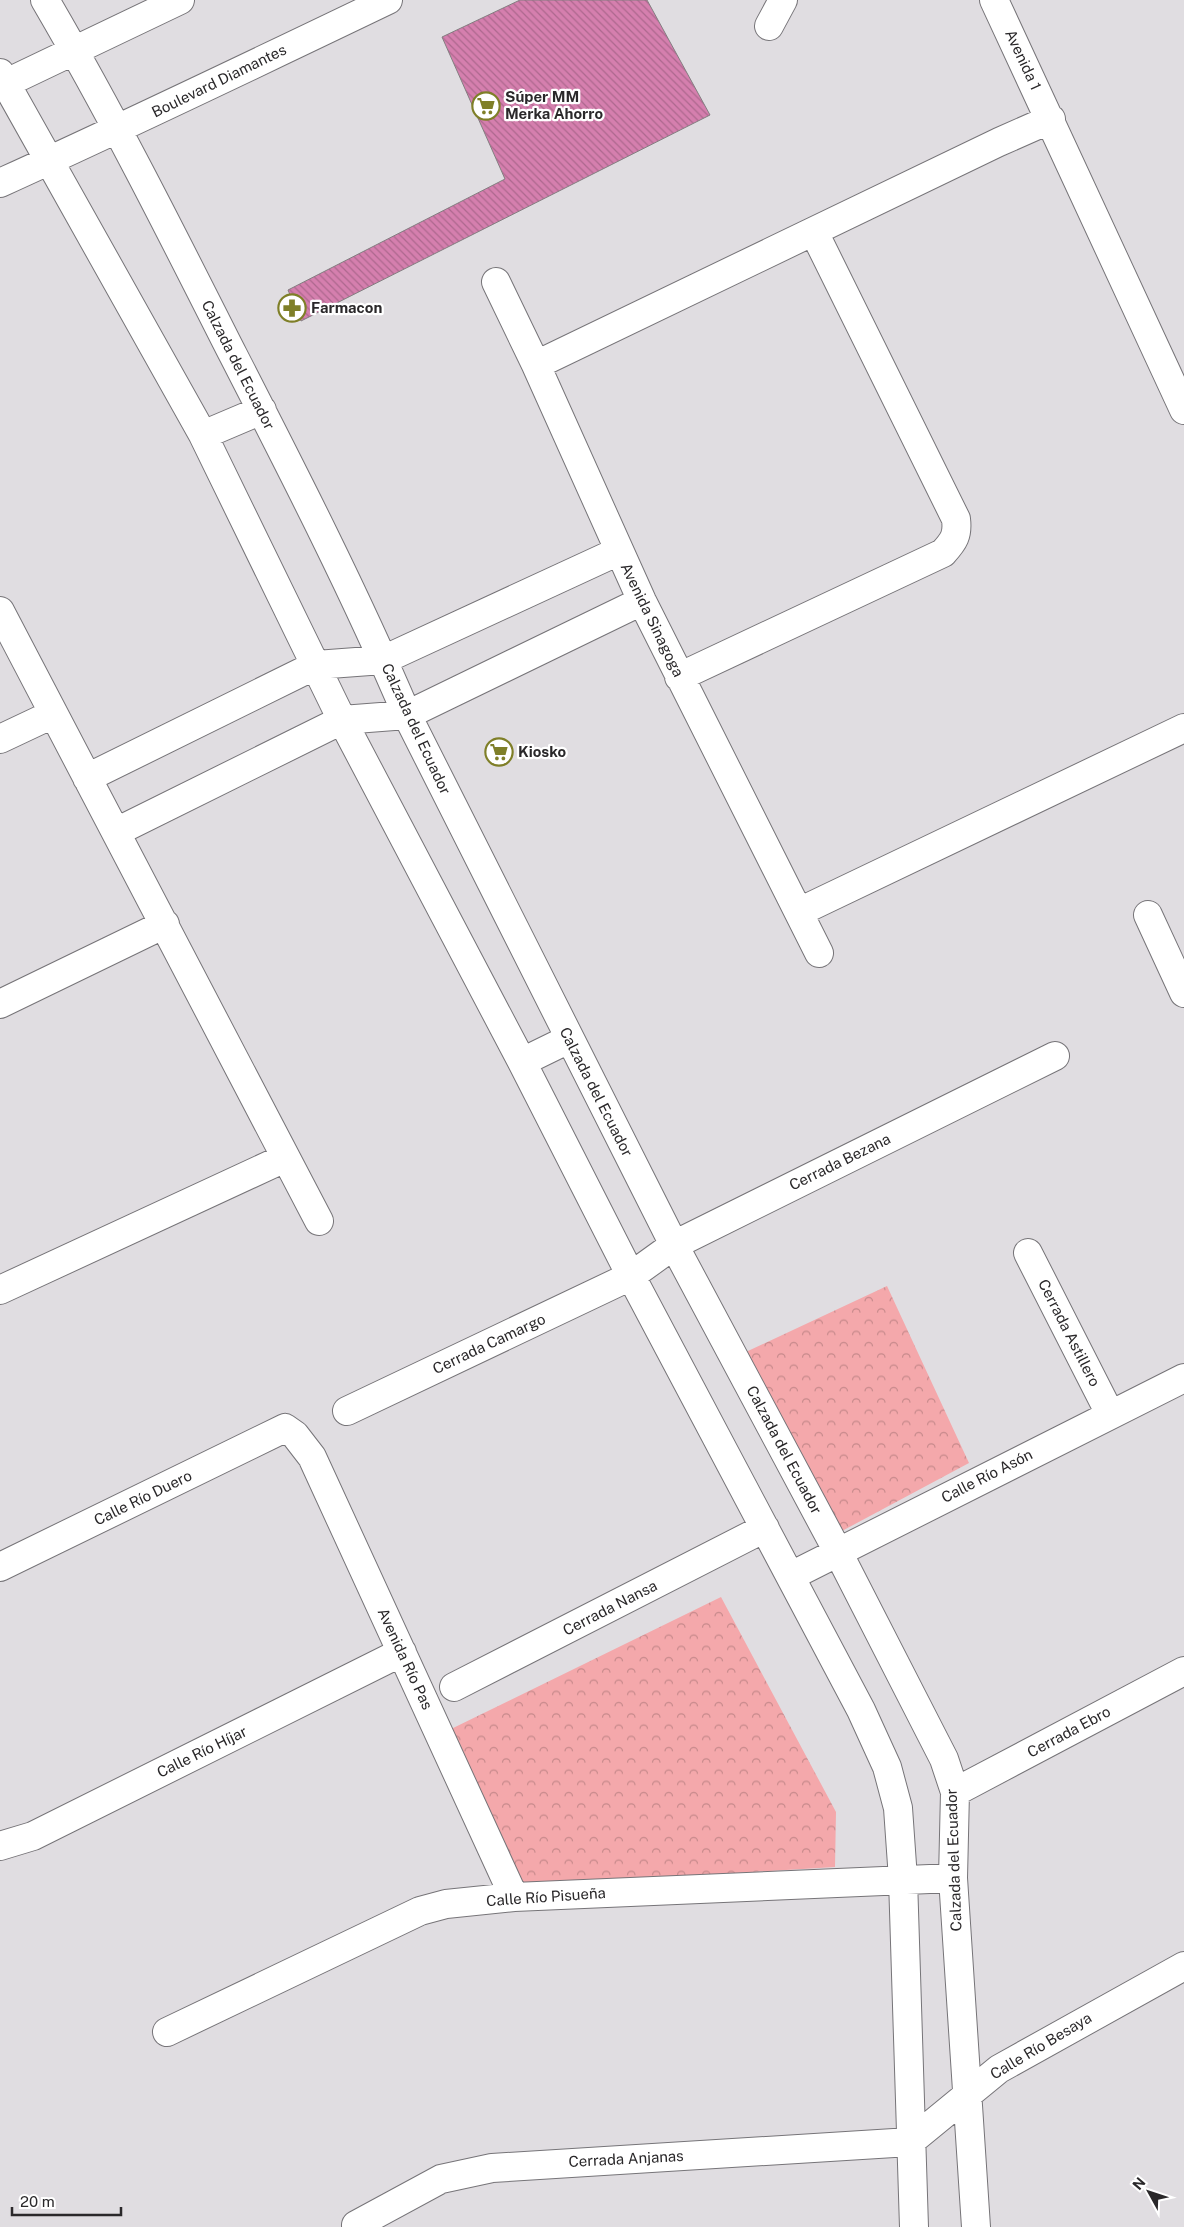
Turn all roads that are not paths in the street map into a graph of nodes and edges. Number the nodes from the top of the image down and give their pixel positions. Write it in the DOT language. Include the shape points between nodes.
graph roads {
  1 [pos="45,0"];
  2 [pos="180,0"];
  3 [pos="388,0"];
  4 [pos="783,0"];
  5 [pos="994,0"];
  6 [pos="769,26"];
  7 [pos="74,50"];
  8 [pos="2,81"];
  9 [pos="1051,119"];
  10 [pos="119,130"];
  11 [pos="50,160"];
  12 [pos="0,183"];
  13 [pos="814,232"];
  14 [pos="496,282"];
  15 [pos="536,365"];
  16 [pos="262,410"];
  17 [pos="1184,410"];
  18 [pos="203,435"];
  19 [pos="619,551"];
  20 [pos="642,601"];
  21 [pos="0,611"];
  22 [pos="383,660"];
  23 [pos="316,666"];
  24 [pos="679,677"];
  25 [pos="53,714"];
  26 [pos="407,715"];
  27 [pos="342,720"];
  28 [pos="1184,728"];
  29 [pos="0,740"];
  30 [pos="87,778"];
  31 [pos="116,832"];
  32 [pos="799,912"];
  33 [pos="1148,915"];
  34 [pos="164,924"];
  35 [pos="819,953"];
  36 [pos="1184,993"];
  37 [pos="0,1004"];
  38 [pos="569,1039"];
  39 [pos="1055,1056"];
  40 [pos="522,1062"];
  41 [pos="285,1158"];
  42 [pos="319,1221"];
  43 [pos="674,1245"];
  44 [pos="1028,1253"];
  45 [pos="630,1276"];
  46 [pos="0,1290"];
  47 [pos="1184,1378"];
  48 [pos="347,1411"];
  49 [pos="1110,1414"];
  50 [pos="285,1428"];
  51 [pos="765,1528"];
  52 [pos="838,1552"];
  53 [pos="0,1567"];
  54 [pos="791,1576"];
  55 [pos="402,1652"];
  56 [pos="1184,1672"];
  57 [pos="454,1687"];
  58 [pos="955,1792"];
  59 [pos="0,1846"];
  60 [pos="953,1878"];
  61 [pos="903,1879"];
  62 [pos="514,1897"];
  63 [pos="1184,1966"];
  64 [pos="167,2032"];
  65 [pos="969,2094"];
  66 [pos="910,2142"];
  67 [pos="356,2225"];
  68 [pos="914,2227"];
  69 [pos="976,2227"];
  1 -- 7 [label="street, Calzada del Ecuador"];
  2 -- 7 [label="street"];
  3 -- 10 [label="street, Boulevard Diamantes"];
  4 -- 6 [label="street"];
  5 -- 9 [label="street, Avenida 1"];
  7 -- 8 [label="street"];
  7 -- 10 [label="street, Calzada del Ecuador"];
  8 -- 11 [label="street"];
  9 -- 13 [label="street"];
  9 -- 17 [label="street, Avenida 1"];
  10 -- 11 [label="street, Boulevard Diamantes"];
  10 -- 16 [label="street, Calzada del Ecuador"];
  11 -- 12 [label="street, Boulevard Diamantes"];
  11 -- 18 [label="street"];
  13 -- 15 [label="street"];
  13 -- 24 [label="street" via="956,519 957,533 954,542 943,553"];
  14 -- 15 [label="street, Avenida Sinagoga"];
  15 -- 19 [label="street, Avenida Sinagoga"];
  16 -- 18 [label="street"];
  16 -- 22 [label="street, Calzada del Ecuador"];
  18 -- 23 [label="street"];
  19 -- 20 [label="street, Avenida Sinagoga"];
  19 -- 22 [label="street"];
  20 -- 24 [label="street, Avenida Sinagoga"];
  20 -- 26 [label="street"];
  21 -- 25 [label="street"];
  22 -- 23 [label="street"];
  22 -- 26 [label="street, Calzada del Ecuador"];
  23 -- 27 [label="street"];
  23 -- 30 [label="street"];
  24 -- 32 [label="street, Avenida Sinagoga"];
  25 -- 29 [label="street"];
  25 -- 30 [label="street"];
  26 -- 27 [label="street"];
  26 -- 38 [label="street, Calzada del Ecuador"];
  27 -- 31 [label="street"];
  27 -- 40 [label="street"];
  28 -- 32 [label="street"];
  30 -- 31 [label="street"];
  31 -- 34 [label="street"];
  32 -- 35 [label="street, Avenida Sinagoga"];
  33 -- 36 [label="street"];
  34 -- 37 [label="street"];
  34 -- 41 [label="street"];
  38 -- 40 [label="street"];
  38 -- 43 [label="street, Calzada del Ecuador"];
  39 -- 43 [label="street, Cerrada Bezana"];
  40 -- 45 [label="street"];
  41 -- 42 [label="street"];
  41 -- 46 [label="street"];
  43 -- 45 [label="street, Cerrada Bezana"];
  43 -- 52 [label="street, Calzada del Ecuador"];
  44 -- 49 [label="street, Cerrada Astillero"];
  45 -- 48 [label="street, Cerrada Camargo"];
  45 -- 51 [label="street"];
  47 -- 49 [label="street, Calle Río Asón"];
  49 -- 52 [label="street, Calle Río Asón"];
  50 -- 53 [label="street, Calle Río Duero"];
  50 -- 55 [label="street, Avenida Río Pas" via="295,1435 312,1457"];
  51 -- 54 [label="street"];
  51 -- 57 [label="street, Cerrada Nansa"];
  52 -- 54 [label="street, Calle Río Asón"];
  52 -- 58 [label="street, Calzada del Ecuador" via="936,1742"];
  54 -- 61 [label="street" via="887,1767 898,1808"];
  55 -- 59 [label="street, Calle Río Híjar" via="32,1836"];
  55 -- 62 [label="street, Avenida Río Pas"];
  56 -- 58 [label="street, Cerrada Ebro"];
  58 -- 60 [label="street, Calzada del Ecuador"];
  60 -- 61 [label="street, Calle Río Pisueña"];
  60 -- 65 [label="street, Calzada del Ecuador"];
  61 -- 62 [label="street, Calle Río Pisueña"];
  61 -- 66 [label="street"];
  62 -- 64 [label="street, Calle Río Pisueña" via="446,1904 420,1911"];
  63 -- 65 [label="street, Calle Río Besaya" via="999,2069"];
  65 -- 66 [label="street, Calle Río Besaya"];
  65 -- 69 [label="street, Calzada del Ecuador"];
  66 -- 67 [label="street, Cerrada Anjanas" via="492,2168 441,2179"];
  66 -- 68 [label="street"];
}
